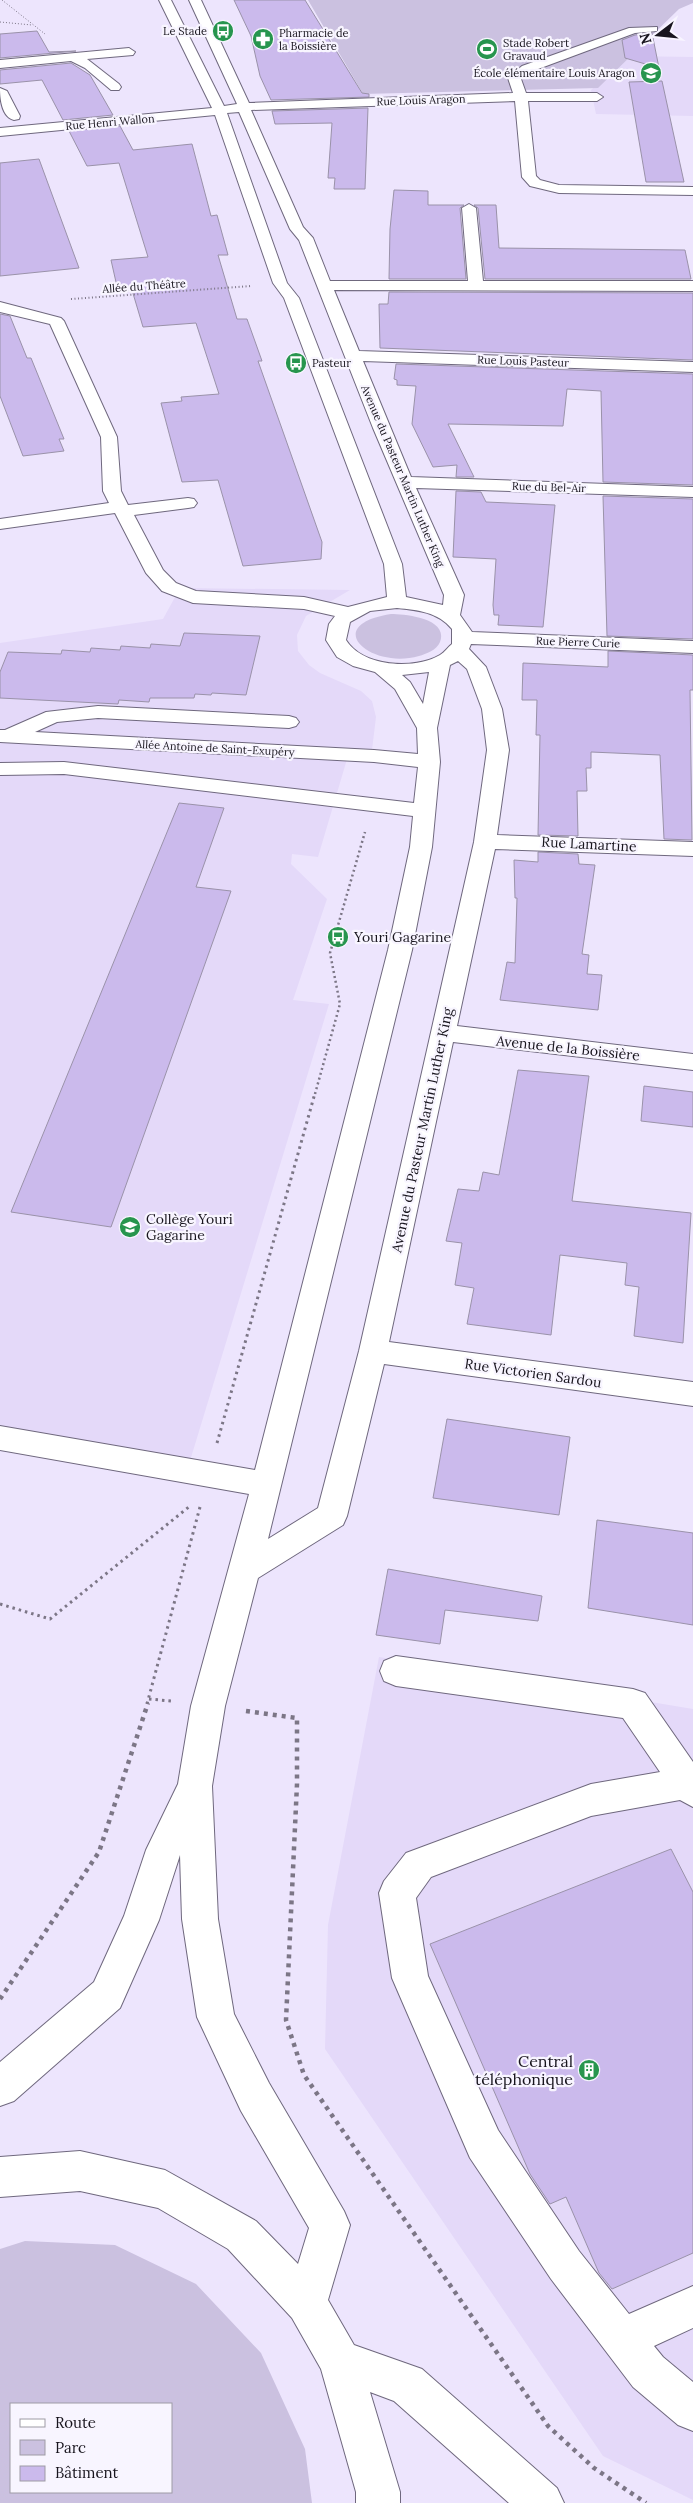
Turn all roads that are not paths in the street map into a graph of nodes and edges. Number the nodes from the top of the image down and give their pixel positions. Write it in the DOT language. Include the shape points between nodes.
graph roads {
  1 [pos="165,0"];
  2 [pos="195,0"];
  3 [pos="654,30"];
  4 [pos="129,52"];
  5 [pos="73,57"];
  6 [pos="0,64"];
  7 [pos="112,70"];
  8 [pos="96,71"];
  9 [pos="115,87"];
  10 [pos="0,92"];
  11 [pos="521,97"];
  12 [pos="596,97"];
  13 [pos="245,107"];
  14 [pos="219,110"];
  15 [pos="14,116"];
  16 [pos="0,132"];
  17 [pos="693,190"];
  18 [pos="469,208"];
  19 [pos="297,229"];
  20 [pos="295,249"];
  21 [pos="468,270"];
  22 [pos="493,270"];
  23 [pos="533,271"];
  24 [pos="693,273"];
  25 [pos="292,278"];
  26 [pos="325,285"];
  27 [pos="476,286"];
  28 [pos="693,286"];
  29 [pos="290,298"];
  30 [pos="9,311"];
  31 [pos="352,356"];
  32 [pos="693,367"];
  33 [pos="404,482"];
  34 [pos="693,492"];
  35 [pos="188,503"];
  36 [pos="121,509"];
  37 [pos="0,524"];
  38 [pos="397,602"];
  39 [pos="350,613"];
  40 [pos="450,616"];
  41 [pos="693,647"];
  42 [pos="454,650"];
  43 [pos="383,669"];
  44 [pos="289,722"];
  45 [pos="427,728"];
  46 [pos="4,736"];
  47 [pos="429,762"];
  48 [pos="0,769"];
  49 [pos="425,811"];
  50 [pos="485,842"];
  51 [pos="693,849"];
  52 [pos="443,1033"];
  53 [pos="693,1062"];
  54 [pos="373,1351"];
  55 [pos="693,1394"];
  56 [pos="0,1438"];
  57 [pos="267,1485"];
  58 [pos="244,1570"];
  59 [pos="396,1671"];
  60 [pos="195,1786"];
  61 [pos="690,1787"];
  62 [pos="0,2087"];
  63 [pos="0,2177"];
  64 [pos="306,2303"];
  65 [pos="693,2307"];
  66 [pos="622,2339"];
  67 [pos="340,2361"];
  68 [pos="693,2410"];
  69 [pos="378,2503"];
  70 [pos="542,2503"];
  1 -- 14 [label="street"];
  2 -- 13 [label="street, Avenue du Pasteur Martin Luther King"];
  3 -- 11 [label="street" via="633,30 526,68 514,78"];
  4 -- 5 [label="street"];
  5 -- 6 [label="street"];
  5 -- 8 [label="street"];
  7 -- 8 [label="street"];
  8 -- 9 [label="street"];
  10 -- 15 [label="street"];
  11 -- 12 [label="street, Rue Louis Aragon"];
  11 -- 13 [label="street, Rue Louis Aragon"];
  11 -- 17 [label="street" via="529,177 535,183 559,189"];
  13 -- 14 [label="street, Rue Louis Aragon"];
  13 -- 19 [label="street, Avenue du Pasteur Martin Luther King" via="252,130"];
  14 -- 16 [label="street, Rue Henri Wallon"];
  14 -- 29 [label="street" via="280,283"];
  18 -- 21 [label="street"];
  19 -- 20 [label="street, Avenue du Pasteur Martin Luther King"];
  19 -- 26 [label="street, Avenue du Pasteur Martin Luther King" via="306,238"];
  21 -- 22 [label="street"];
  21 -- 27 [label="street"];
  23 -- 24 [label="street"];
  25 -- 29 [label="street"];
  26 -- 27 [label="street"];
  26 -- 31 [label="street, Avenue du Pasteur Martin Luther King"];
  27 -- 28 [label="street"];
  29 -- 38 [label="street" via="393,564"];
  30 -- 36 [label="street" via="56,321 109,437 112,491"];
  31 -- 32 [label="street, Rue Louis Pasteur"];
  31 -- 33 [label="street, Avenue du Pasteur Martin Luther King"];
  33 -- 34 [label="street, Rue du Bel-Air"];
  33 -- 40 [label="street, Avenue du Pasteur Martin Luther King" via="454,595"];
  35 -- 36 [label="street"];
  36 -- 37 [label="street"];
  36 -- 39 [label="street" via="155,572 169,587 193,597 304,603"];
  38 -- 39 [label="street" via="371,605"];
  38 -- 40 [label="street" via="435,608"];
  39 -- 43 [label="street" via="340,621 335,631 341,650 366,665"];
  40 -- 42 [label="street, Avenue du Pasteur Martin Luther King" via="461,626"];
  41 -- 42 [label="street, Rue Pierre Curie"];
  42 -- 43 [label="street" via="422,668"];
  42 -- 45 [label="street"];
  42 -- 50 [label="street, Avenue du Pasteur Martin Luther King" via="476,667 492,709 498,750"];
  43 -- 45 [label="street" via="403,686"];
  44 -- 46 [label="street" via="98,712 53,716"];
  45 -- 47 [label="street"];
  46 -- 47 [label="street, Allée Antoine de Saint-Exupéry"];
  47 -- 49 [label="street"];
  48 -- 49 [label="street" via="64,768"];
  49 -- 57 [label="street" via="400,950"];
  50 -- 51 [label="street, Rue Lamartine"];
  50 -- 52 [label="street, Avenue du Pasteur Martin Luther King"];
  52 -- 53 [label="street, Avenue de la Boissière"];
  52 -- 54 [label="street, Avenue du Pasteur Martin Luther King"];
  54 -- 55 [label="street, Rue Victorien Sardou"];
  54 -- 58 [label="street, Avenue du Pasteur Martin Luther King" via="332,1516"];
  56 -- 57 [label="street" via="206,1485"];
  57 -- 58 [label="street"];
  58 -- 60 [label="street" via="208,1706"];
  59 -- 61 [label="street" via="633,1704"];
  60 -- 62 [label="street" via="164,1850 141,1920 107,1995"];
  60 -- 64 [label="street" via="200,1919 216,2017 255,2097 330,2225"];
  61 -- 66 [label="street" via="591,1800 419,1865 396,1893 410,1978 484,2144 565,2265"];
  63 -- 64 [label="street" via="80,2171 165,2190 242,2235"];
  64 -- 67 [label="street"];
  65 -- 66 [label="street"];
  66 -- 68 [label="street" via="648,2372"];
  67 -- 69 [label="street" via="378,2492"];
  67 -- 70 [label="street" via="408,2384"];
}
